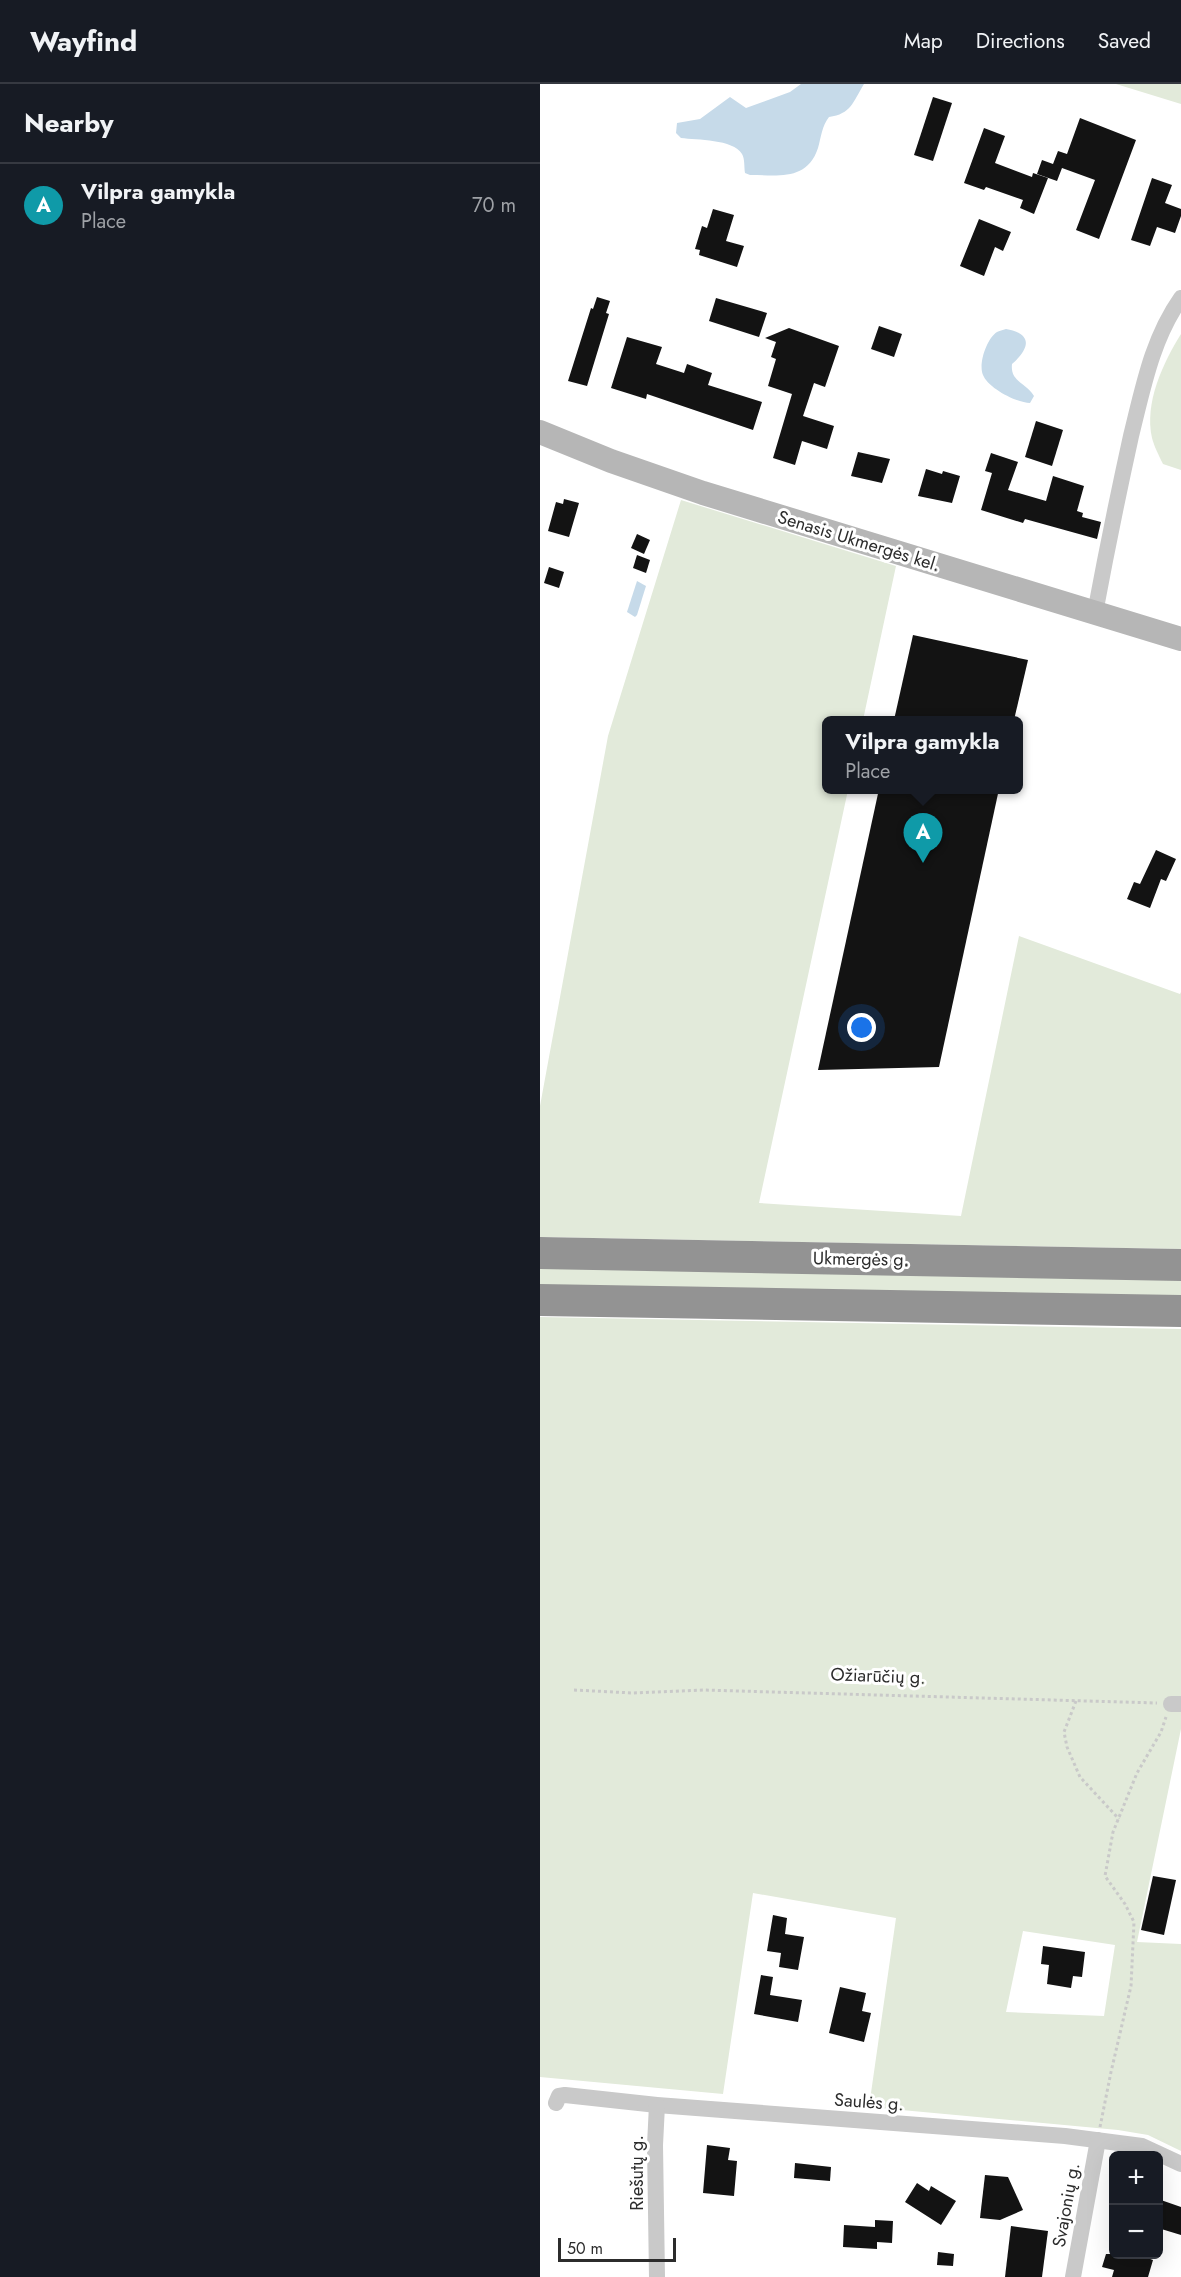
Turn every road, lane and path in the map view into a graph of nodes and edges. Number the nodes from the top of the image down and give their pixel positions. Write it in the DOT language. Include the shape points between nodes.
graph roads {
  1 [pos="1181,298"];
  2 [pos="540,432"];
  3 [pos="1095,613"];
  4 [pos="1181,639"];
  5 [pos="540,1253"];
  6 [pos="1181,1265"];
  7 [pos="540,1300"];
  8 [pos="1181,1311"];
  9 [pos="574,1690"];
  10 [pos="1076,1701"];
  11 [pos="1176,1704"];
  12 [pos="1119,1819"];
  13 [pos="556,2103"];
  14 [pos="657,2105"];
  15 [pos="1098,2140"];
  16 [pos="1181,2164"];
  17 [pos="657,2277"];
  18 [pos="1073,2277"];
  1 -- 3 [label="street" via="1146,371"];
  2 -- 3 [label="main road, Senasis Ukmergės kel." via="703,493"];
  3 -- 4 [label="main road, Senasis Ukmergės kel."];
  5 -- 6 [label="highway, Ukmergės g."];
  7 -- 8 [label="highway"];
  9 -- 10 [label="path, Ožiarūčių g."];
  10 -- 11 [label="path, Ožiarūčių g."];
  10 -- 12 [label="path" via="1064,1732 1067,1747 1080,1777"];
  11 -- 12 [label="path" via="1137,1773"];
  12 -- 15 [label="path" via="1105,1876 1134,1922 1131,1986"];
  13 -- 14 [label="street, Saulės g." via="559,2096 565,2095"];
  14 -- 15 [label="street, Saulės g."];
  14 -- 17 [label="street, Riešutų g."];
  15 -- 16 [label="street, Saulės g." via="1142,2146"];
  15 -- 18 [label="street, Svajonių g."];
}
